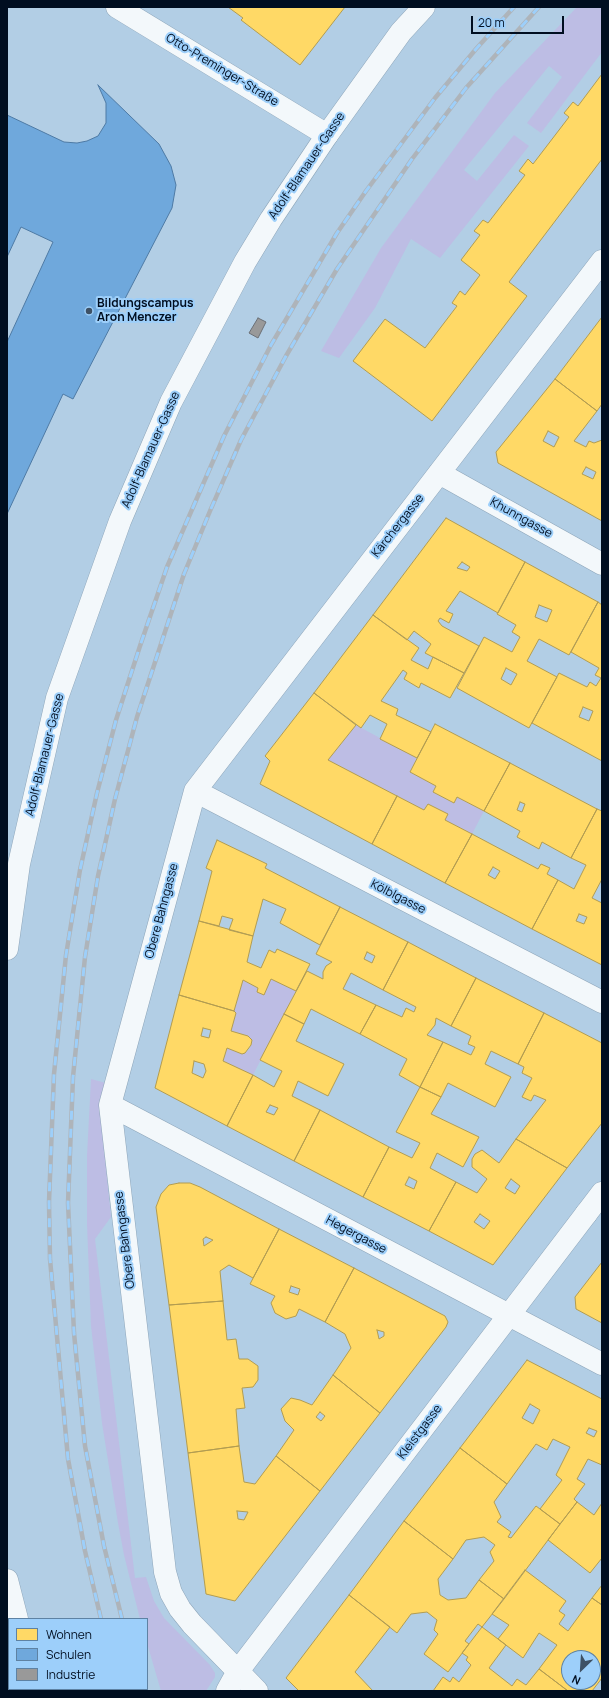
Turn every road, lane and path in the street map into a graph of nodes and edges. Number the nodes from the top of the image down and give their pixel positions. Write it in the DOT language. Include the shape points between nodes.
graph roads {
  1 [pos="117,7"];
  2 [pos="424,7"];
  3 [pos="326,135"];
  4 [pos="602,261"];
  5 [pos="439,473"];
  6 [pos="602,564"];
  7 [pos="195,791"];
  8 [pos="7,949"];
  9 [pos="602,1002"];
  10 [pos="110,1105"];
  11 [pos="602,1193"];
  12 [pos="508,1316"];
  13 [pos="602,1364"];
  14 [pos="7,1580"];
  15 [pos="17,1618"];
  16 [pos="238,1671"];
  17 [pos="227,1691"];
  18 [pos="257,1691"];
  1 -- 3 [label="street, Otto-Preminger-Straße"];
  2 -- 3 [label="street, Adolf-Blamauer-Gasse" via="401,32"];
  3 -- 8 [label="street, Adolf-Blamauer-Gasse" via="245,262 171,402 120,521 57,698 19,864"];
  4 -- 5 [label="street, Kärchergasse"];
  5 -- 6 [label="street, Khunngasse"];
  5 -- 7 [label="street, Kärchergasse"];
  7 -- 9 [label="street, Kölblgasse"];
  7 -- 10 [label="street, Obere Bahngasse"];
  10 -- 12 [label="street, Hegergasse"];
  10 -- 16 [label="street, Obere Bahngasse" via="164,1572 180,1609"];
  11 -- 12 [label="street, Kleistgasse"];
  12 -- 13 [label="street, Hegergasse"];
  12 -- 16 [label="street, Kleistgasse"];
  14 -- 15 [label="street"];
  16 -- 17 [label="street, Kleistgasse"];
  16 -- 18 [label="street, Obere Bahngasse"];
}
